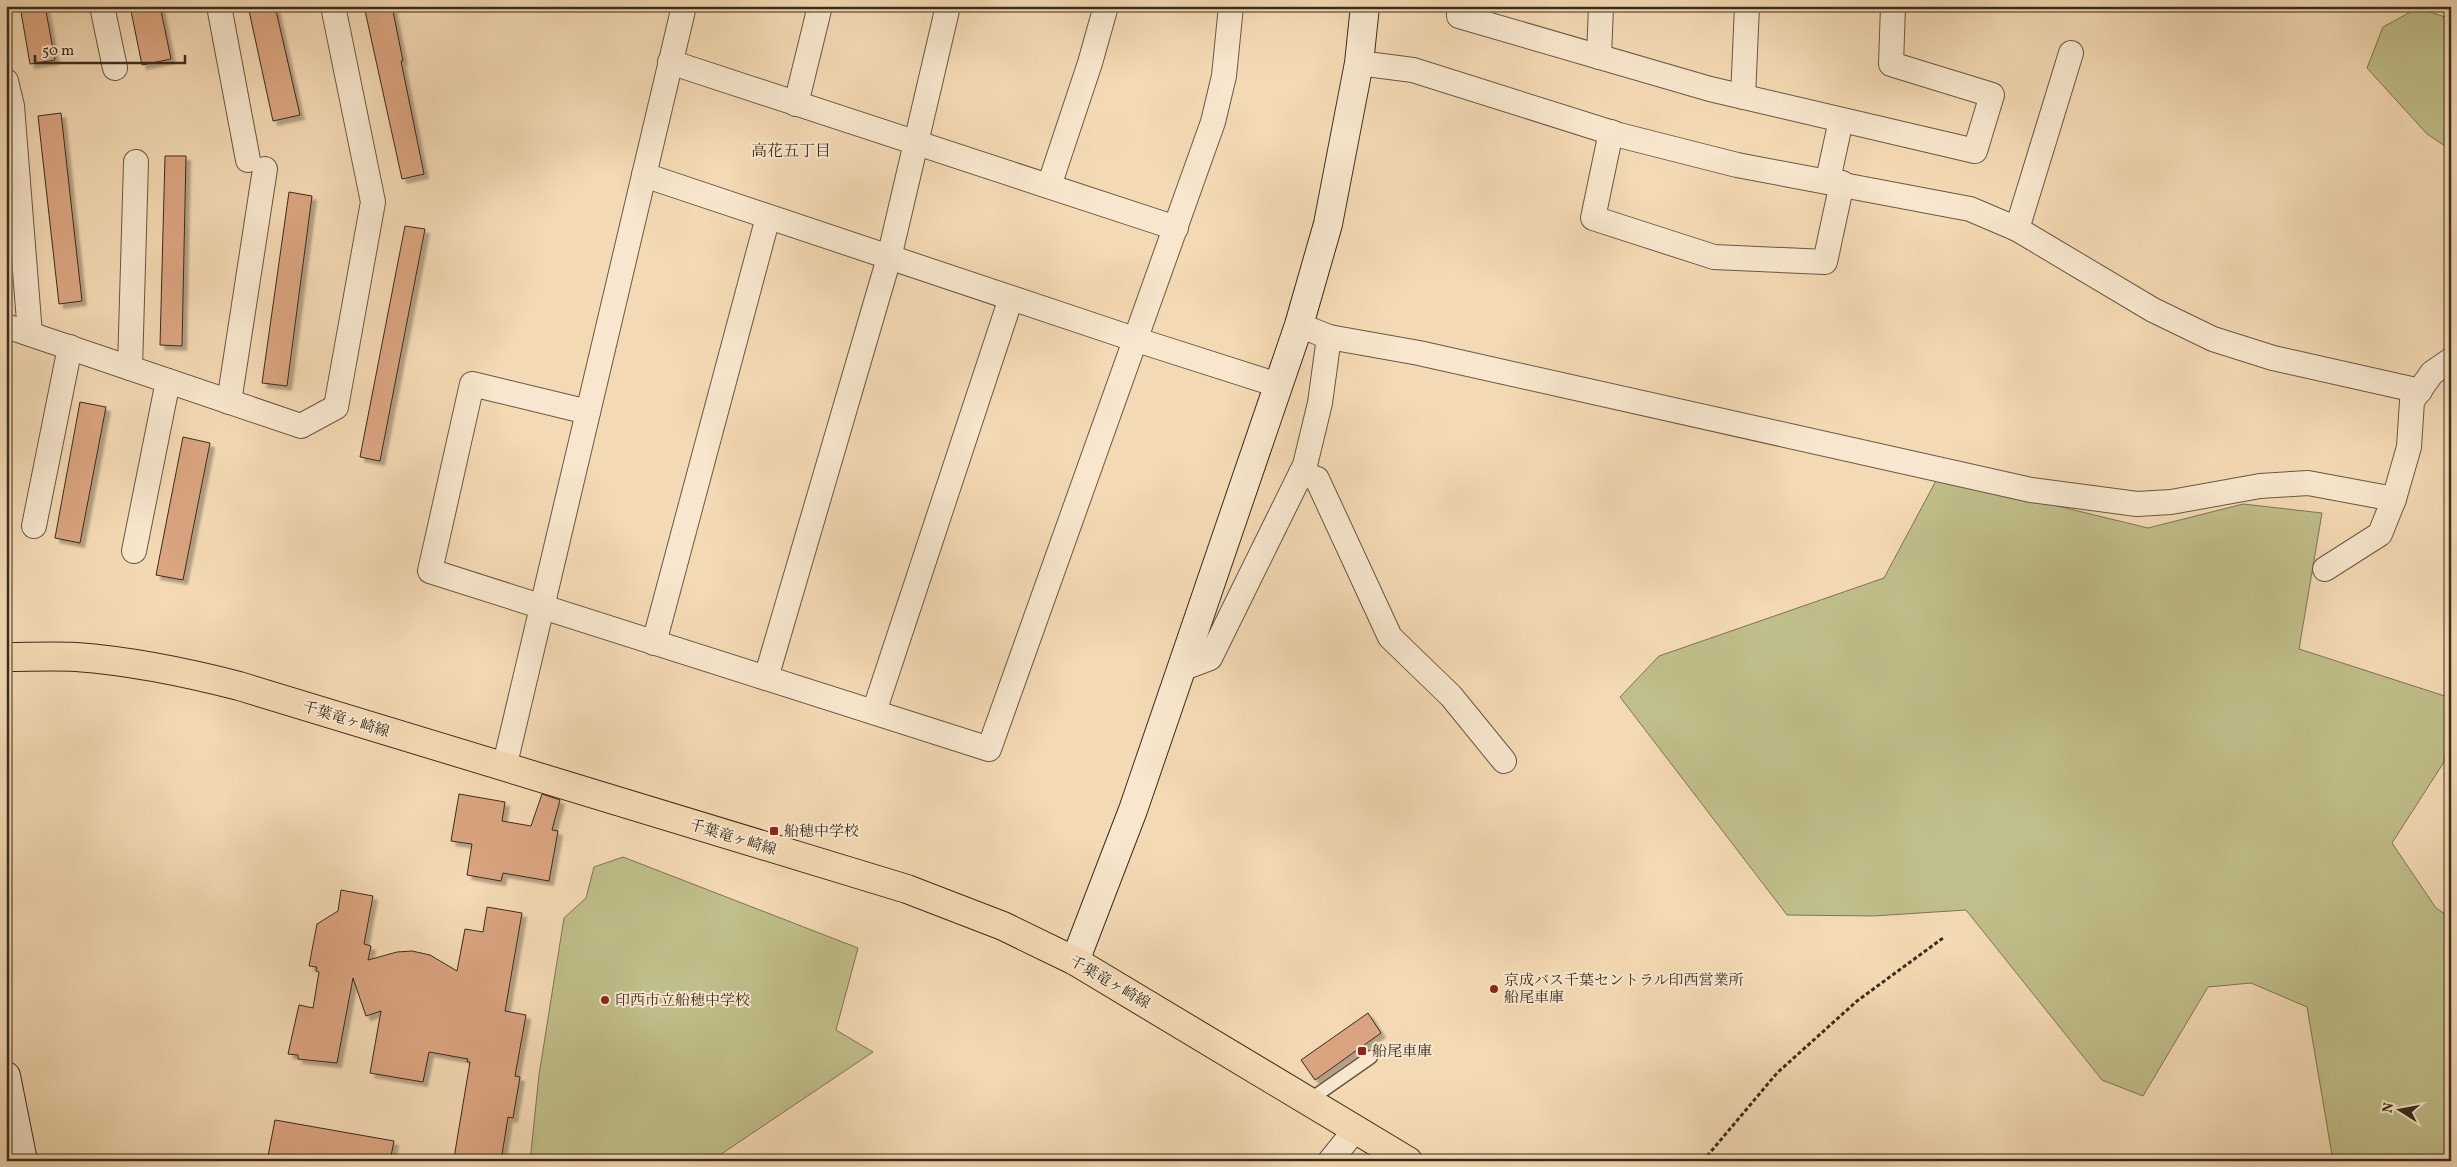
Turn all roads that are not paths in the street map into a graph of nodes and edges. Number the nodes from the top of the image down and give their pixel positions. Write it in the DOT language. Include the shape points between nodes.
graph roads {
  1 [pos="102,6"];
  2 [pos="219,6"];
  3 [pos="333,6"];
  4 [pos="684,6"];
  5 [pos="820,6"];
  6 [pos="948,6"];
  7 [pos="1106,6"];
  8 [pos="1231,6"];
  9 [pos="1365,6"];
  10 [pos="1460,6"];
  11 [pos="1601,6"];
  12 [pos="1747,6"];
  13 [pos="1893,6"];
  14 [pos="2071,53"];
  15 [pos="1599,57"];
  16 [pos="670,62"];
  17 [pos="1359,63"];
  18 [pos="115,68"];
  19 [pos="6,81"];
  20 [pos="1743,97"];
  21 [pos="796,104"];
  22 [pos="1841,120"];
  23 [pos="1611,132"];
  24 [pos="916,143"];
  25 [pos="136,162"];
  26 [pos="644,175"];
  27 [pos="1835,182"];
  28 [pos="1049,186"];
  29 [pos="768,217"];
  30 [pos="1176,228"];
  31 [pos="2017,229"];
  32 [pos="889,258"];
  33 [pos="1011,298"];
  34 [pos="1299,325"];
  35 [pos="6,326"];
  36 [pos="30,334"];
  37 [pos="1330,336"];
  38 [pos="1136,340"];
  39 [pos="70,347"];
  40 [pos="2451,360"];
  41 [pos="130,368"];
  42 [pos="168,381"];
  43 [pos="1278,385"];
  44 [pos="2420,391"];
  45 [pos="229,402"];
  46 [pos="588,412"];
  47 [pos="1301,473"];
  48 [pos="2394,499"];
  49 [pos="34,526"];
  50 [pos="134,552"];
  51 [pos="2325,569"];
  52 [pos="542,607"];
  53 [pos="654,642"];
  54 [pos="6,657"];
  55 [pos="1181,670"];
  56 [pos="766,678"];
  57 [pos="874,712"];
  58 [pos="1504,762"];
  59 [pos="504,768"];
  60 [pos="1075,962"];
  61 [pos="1371,1057"];
  62 [pos="6,1076"];
  63 [pos="1308,1102"];
  64 [pos="1355,1130"];
  65 [pos="23,1161"];
  66 [pos="1330,1161"];
  67 [pos="1408,1161"];
  1 -- 18 [label="street"];
  2 -- 45 [label="street" via="257,165"];
  3 -- 45 [label="street" via="373,202 336,406 301,426"];
  4 -- 16 [label="street"];
  5 -- 21 [label="street"];
  6 -- 24 [label="street"];
  7 -- 28 [label="street"];
  8 -- 30 [label="street" via="1224,76 1217,108"];
  9 -- 17 [label="street"];
  10 -- 15 [label="street" via="1459,16"];
  11 -- 15 [label="street"];
  12 -- 20 [label="street"];
  13 -- 22 [label="street" via="1891,64 1992,95 1975,151"];
  14 -- 31 [label="street"];
  15 -- 20 [label="street"];
  16 -- 21 [label="street"];
  16 -- 26 [label="street"];
  17 -- 23 [label="street" via="1413,70"];
  17 -- 34 [label="street" via="1328,224"];
  19 -- 36 [label="street" via="12,106"];
  20 -- 22 [label="street"];
  21 -- 24 [label="street"];
  22 -- 27 [label="street"];
  23 -- 27 [label="street" via="1737,164"];
  23 -- 27 [label="street" via="1593,218 1714,257 1825,262"];
  24 -- 28 [label="street"];
  24 -- 32 [label="street"];
  25 -- 41 [label="street"];
  26 -- 29 [label="street"];
  26 -- 46 [label="street"];
  27 -- 31 [label="street" via="1970,209"];
  28 -- 30 [label="street"];
  29 -- 32 [label="street"];
  29 -- 53 [label="street"];
  30 -- 38 [label="street"];
  31 -- 44 [label="street" via="2153,310 2213,339 2273,358"];
  32 -- 33 [label="street"];
  32 -- 56 [label="street"];
  33 -- 38 [label="street"];
  33 -- 57 [label="street"];
  34 -- 37 [label="street"];
  34 -- 43 [label="street"];
  35 -- 36 [label="street"];
  36 -- 39 [label="street"];
  37 -- 47 [label="street" via="1320,402"];
  37 -- 48 [label="street" via="1429,355 2031,490 2137,504 2171,502 2260,486 2308,483"];
  38 -- 43 [label="street"];
  38 -- 57 [label="street" via="989,749"];
  39 -- 41 [label="street"];
  39 -- 49 [label="street"];
  40 -- 44 [label="street" via="2432,373"];
  41 -- 42 [label="street"];
  42 -- 45 [label="street"];
  42 -- 50 [label="street"];
  43 -- 55 [label="street"];
  44 -- 48 [label="street" via="2412,401 2409,447"];
  46 -- 52 [label="street"];
  46 -- 52 [label="street" via="472,384 430,571"];
  47 -- 55 [label="street" via="1210,658"];
  47 -- 58 [label="street" via="1317,479 1390,637 1451,696"];
  48 -- 51 [label="street" via="2380,534"];
  52 -- 53 [label="street"];
  52 -- 59 [label="street"];
  53 -- 56 [label="street"];
  54 -- 59 [label="main road, 千葉竜ヶ崎線" via="74,657 181,672 239,686"];
  55 -- 60 [label="street" via="1133,810"];
  56 -- 57 [label="street"];
  59 -- 60 [label="main road, 千葉竜ヶ崎線" via="907,889 1003,926"];
  60 -- 63 [label="main road, 千葉竜ヶ崎線"];
  61 -- 63 [label="lane"];
  62 -- 65 [label="street"];
  63 -- 64 [label="main road, 千葉竜ヶ崎線"];
  64 -- 66 [label="street"];
  64 -- 67 [label="main road, 千葉竜ヶ崎線"];
}
